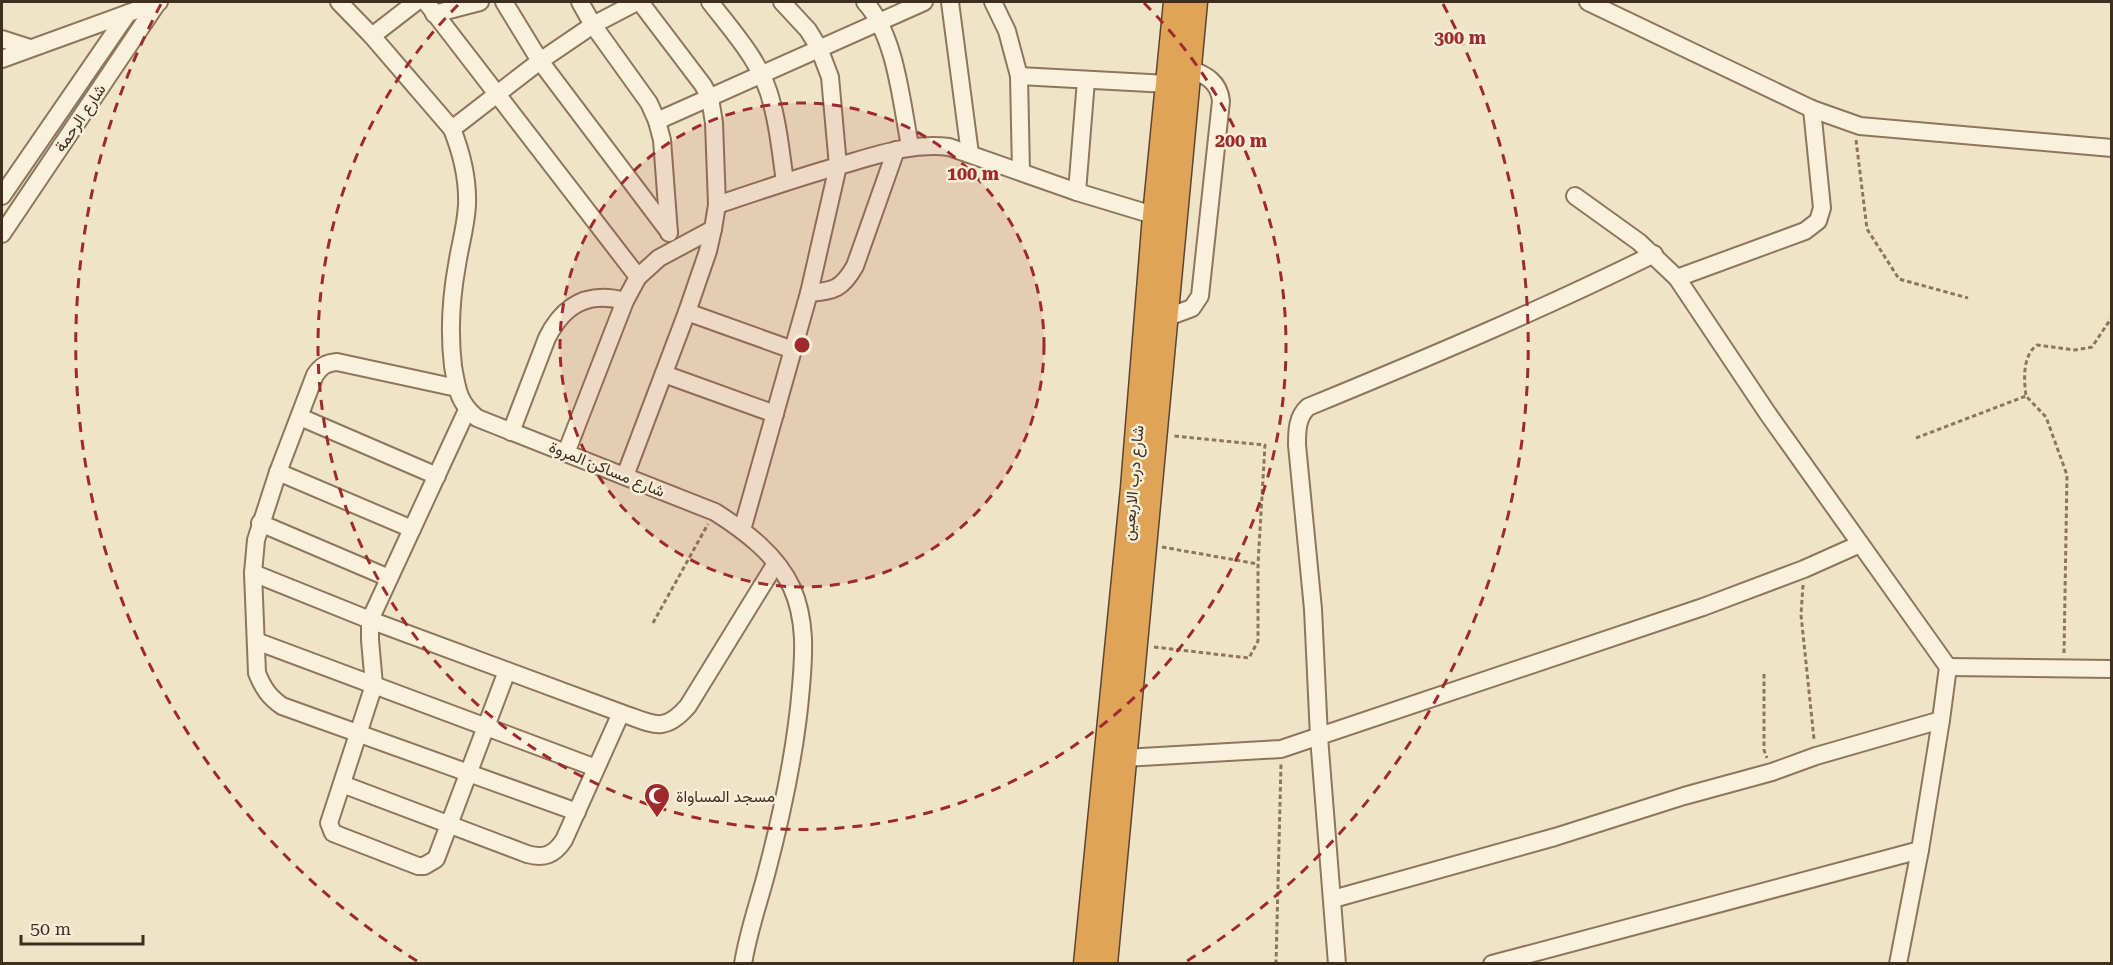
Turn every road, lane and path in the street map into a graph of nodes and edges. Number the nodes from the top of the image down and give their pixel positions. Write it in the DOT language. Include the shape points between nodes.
graph roads {
  1 [pos="158,2"];
  2 [pos="339,2"];
  3 [pos="416,2"];
  4 [pos="480,2"];
  5 [pos="504,2"];
  6 [pos="580,2"];
  7 [pos="639,2"];
  8 [pos="710,2"];
  9 [pos="782,2"];
  10 [pos="865,2"];
  11 [pos="924,2"];
  12 [pos="950,2"];
  13 [pos="993,2"];
  14 [pos="1176,2"];
  15 [pos="1195,2"];
  16 [pos="1588,2"];
  17 [pos="430,8"];
  18 [pos="128,13"];
  19 [pos="880,21"];
  20 [pos="593,25"];
  21 [pos="372,36"];
  22 [pos="2,39"];
  23 [pos="30,48"];
  24 [pos="819,48"];
  25 [pos="2,58"];
  26 [pos="540,61"];
  27 [pos="1189,68"];
  28 [pos="761,75"];
  29 [pos="1018,76"];
  30 [pos="1086,80"];
  31 [pos="1168,84"];
  32 [pos="497,95"];
  33 [pos="710,98"];
  34 [pos="1812,110"];
  35 [pos="657,121"];
  36 [pos="1860,126"];
  37 [pos="452,129"];
  38 [pos="903,148"];
  39 [pos="2112,148"];
  40 [pos="970,154"];
  41 [pos="838,166"];
  42 [pos="1021,172"];
  43 [pos="785,181"];
  44 [pos="1077,192"];
  45 [pos="2,196"];
  46 [pos="1575,196"];
  47 [pos="717,205"];
  48 [pos="1165,218"];
  49 [pos="714,230"];
  50 [pos="669,232"];
  51 [pos="2,234"];
  52 [pos="672,252"];
  53 [pos="1654,254"];
  54 [pos="638,277"];
  55 [pos="1677,278"];
  56 [pos="809,293"];
  57 [pos="1968,298"];
  58 [pos="625,301"];
  59 [pos="687,312"];
  60 [pos="2112,317"];
  61 [pos="1165,318"];
  62 [pos="793,350"];
  63 [pos="664,374"];
  64 [pos="457,388"];
  65 [pos="2026,396"];
  66 [pos="467,410"];
  67 [pos="775,414"];
  68 [pos="300,417"];
  69 [pos="511,432"];
  70 [pos="1154,434"];
  71 [pos="1916,438"];
  72 [pos="566,453"];
  73 [pos="278,472"];
  74 [pos="437,476"];
  75 [pos="625,476"];
  76 [pos="1142,489"];
  77 [pos="715,512"];
  78 [pos="260,523"];
  79 [pos="412,529"];
  80 [pos="742,530"];
  81 [pos="1144,544"];
  82 [pos="1860,544"];
  83 [pos="776,563"];
  84 [pos="1258,564"];
  85 [pos="1804,569"];
  86 [pos="253,573"];
  87 [pos="389,578"];
  88 [pos="370,620"];
  89 [pos="653,623"];
  90 [pos="256,641"];
  91 [pos="1136,645"];
  92 [pos="1948,668"];
  93 [pos="2064,669"];
  94 [pos="2112,669"];
  95 [pos="507,671"];
  96 [pos="1764,674"];
  97 [pos="374,685"];
  98 [pos="621,713"];
  99 [pos="1941,720"];
  100 [pos="486,727"];
  101 [pos="359,734"];
  102 [pos="1319,737"];
  103 [pos="1281,748"];
  104 [pos="1816,756"];
  105 [pos="1124,758"];
  106 [pos="596,768"];
  107 [pos="1772,772"];
  108 [pos="469,774"];
  109 [pos="342,784"];
  110 [pos="577,812"];
  111 [pos="450,825"];
  112 [pos="1920,850"];
  113 [pos="1333,899"];
  114 [pos="743,963"];
  115 [pos="1086,963"];
  116 [pos="1105,963"];
  117 [pos="1276,963"];
  118 [pos="1337,963"];
  119 [pos="1492,963"];
  120 [pos="1898,963"];
  1 -- 18 [label="street"];
  1 -- 51 [label="street, شارع الرحمة"];
  2 -- 21 [label="street"];
  3 -- 21 [label="street"];
  4 -- 17 [label="street"];
  5 -- 26 [label="street"];
  6 -- 20 [label="street"];
  7 -- 20 [label="street"];
  7 -- 33 [label="street"];
  8 -- 28 [label="street"];
  9 -- 24 [label="street"];
  10 -- 19 [label="street"];
  11 -- 19 [label="street"];
  12 -- 40 [label="street"];
  13 -- 29 [label="street" via="1006,30"];
  14 -- 31 [label="highway, شارع درب الاربعين"];
  15 -- 27 [label="highway, شارع درب الاربعين"];
  16 -- 34 [label="street"];
  17 -- 32 [label="street"];
  18 -- 23 [label="street"];
  18 -- 45 [label="street, شارع الرحمة"];
  19 -- 24 [label="street"];
  19 -- 38 [label="street" via="891,52"];
  20 -- 26 [label="street"];
  20 -- 35 [label="street" via="649,103"];
  21 -- 37 [label="street"];
  22 -- 23 [label="street"];
  23 -- 25 [label="street"];
  24 -- 28 [label="street"];
  24 -- 41 [label="street" via="830,77"];
  26 -- 32 [label="street"];
  26 -- 50 [label="street"];
  27 -- 48 [label="highway, شارع درب الاربعين"];
  27 -- 61 [label="street" via="1216,84 1221,100 1200,296 1191,308"];
  28 -- 33 [label="street"];
  28 -- 43 [label="street" via="772,103"];
  29 -- 30 [label="street"];
  29 -- 42 [label="street"];
  30 -- 31 [label="street"];
  30 -- 44 [label="street"];
  31 -- 48 [label="highway, شارع درب الاربعين"];
  32 -- 37 [label="street"];
  32 -- 54 [label="street"];
  33 -- 35 [label="street"];
  33 -- 47 [label="street"];
  34 -- 36 [label="street"];
  34 -- 55 [label="street" via="1822,208 1818,221 1788,239"];
  35 -- 50 [label="street"];
  36 -- 39 [label="street"];
  36 -- 57 [label="path" via="1855,142 1867,229 1899,279"];
  37 -- 64 [label="street" via="464,166 467,204 451,307"];
  38 -- 40 [label="street" via="929,144"];
  38 -- 41 [label="street"];
  38 -- 56 [label="street" via="846,280 830,291"];
  40 -- 42 [label="street"];
  41 -- 43 [label="street"];
  41 -- 56 [label="street"];
  42 -- 44 [label="street"];
  43 -- 47 [label="street"];
  44 -- 48 [label="street"];
  46 -- 53 [label="street"];
  47 -- 49 [label="street"];
  48 -- 61 [label="highway, شارع درب الاربعين"];
  48 -- 76 [label="highway, شارع درب الاربعين"];
  49 -- 52 [label="street"];
  49 -- 59 [label="street"];
  50 -- 52 [label="street"];
  52 -- 54 [label="street"];
  53 -- 55 [label="street"];
  53 -- 102 [label="street" via="1576,293 1303,412 1297,445"];
  54 -- 58 [label="street"];
  55 -- 82 [label="street"];
  56 -- 62 [label="street"];
  58 -- 69 [label="street" via="608,296 592,298 564,312 554,324"];
  58 -- 72 [label="street"];
  59 -- 62 [label="street"];
  59 -- 63 [label="street"];
  60 -- 65 [label="path" via="2092,347 2032,348 2025,367"];
  61 -- 70 [label="highway, شارع درب الاربعين"];
  62 -- 67 [label="street"];
  63 -- 67 [label="street"];
  63 -- 75 [label="street"];
  64 -- 66 [label="street"];
  64 -- 68 [label="street" via="328,363 315,375"];
  65 -- 71 [label="path"];
  65 -- 93 [label="path" via="2046,417 2067,475"];
  66 -- 69 [label="street, شارع مساكن المروة"];
  66 -- 74 [label="street"];
  67 -- 80 [label="street"];
  68 -- 73 [label="street"];
  68 -- 74 [label="street"];
  69 -- 72 [label="street, شارع مساكن المروة"];
  70 -- 76 [label="highway, شارع درب الاربعين"];
  70 -- 84 [label="path" via="1265,445"];
  72 -- 75 [label="street, شارع مساكن المروة"];
  73 -- 78 [label="street"];
  73 -- 79 [label="street"];
  74 -- 79 [label="street"];
  75 -- 77 [label="street, شارع مساكن المروة"];
  76 -- 81 [label="highway, شارع درب الاربعين"];
  76 -- 115 [label="highway, شارع درب الاربعين"];
  77 -- 80 [label="street, شارع مساكن المروة"];
  77 -- 89 [label="path"];
  78 -- 86 [label="street"];
  78 -- 87 [label="street"];
  79 -- 87 [label="street"];
  80 -- 83 [label="street, شارع مساكن المروة"];
  81 -- 84 [label="path"];
  81 -- 91 [label="highway, شارع درب الاربعين"];
  82 -- 85 [label="street"];
  82 -- 92 [label="street"];
  83 -- 98 [label="street" via="678,717 657,725"];
  83 -- 114 [label="street, شارع مساكن المروة" via="792,586 802,616 799,714 785,800"];
  84 -- 91 [label="path" via="1258,640 1249,658"];
  85 -- 102 [label="street"];
  85 -- 104 [label="path" via="1801,615"];
  86 -- 88 [label="street"];
  86 -- 90 [label="street"];
  87 -- 88 [label="street"];
  88 -- 95 [label="street"];
  88 -- 97 [label="street"];
  90 -- 97 [label="street"];
  90 -- 101 [label="street" via="257,673 270,698"];
  91 -- 105 [label="highway, شارع درب الاربعين"];
  92 -- 93 [label="street"];
  92 -- 99 [label="street"];
  93 -- 94 [label="street"];
  95 -- 98 [label="street"];
  95 -- 100 [label="street"];
  96 -- 107 [label="path" via="1764,750"];
  97 -- 100 [label="street"];
  97 -- 101 [label="street"];
  98 -- 106 [label="street"];
  99 -- 104 [label="street"];
  99 -- 112 [label="street"];
  100 -- 106 [label="street"];
  100 -- 108 [label="street"];
  101 -- 108 [label="street"];
  101 -- 109 [label="street"];
  102 -- 103 [label="street"];
  102 -- 113 [label="street"];
  103 -- 105 [label="street"];
  103 -- 117 [label="path"];
  104 -- 107 [label="street"];
  105 -- 116 [label="highway, شارع درب الاربعين"];
  106 -- 110 [label="street"];
  107 -- 113 [label="street"];
  108 -- 110 [label="street"];
  108 -- 111 [label="street"];
  109 -- 111 [label="street"];
  109 -- 111 [label="street" via="329,823 333,833 411,864 424,866 436,859"];
  110 -- 111 [label="street" via="558,849 538,857"];
  112 -- 119 [label="street"];
  112 -- 120 [label="street"];
  113 -- 118 [label="street"];
}
